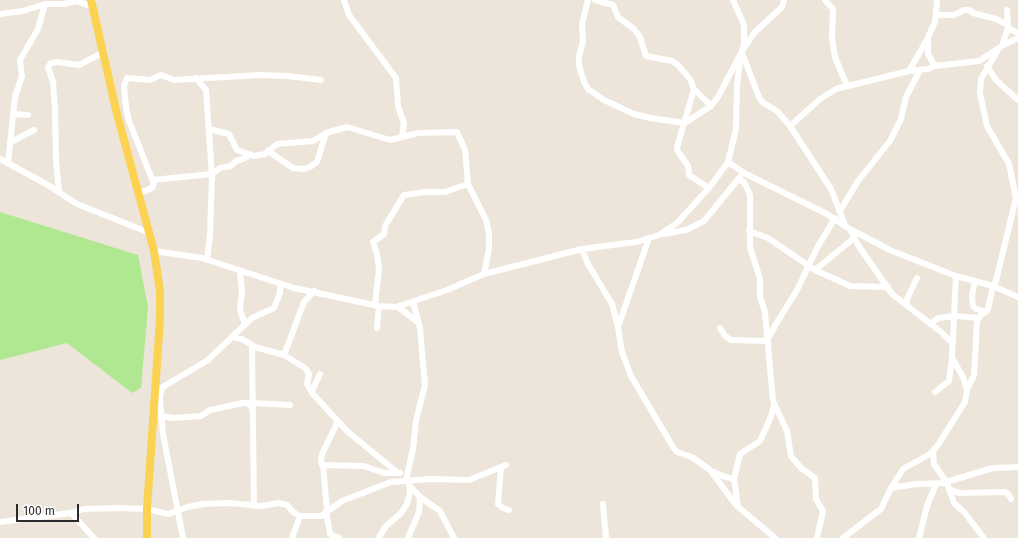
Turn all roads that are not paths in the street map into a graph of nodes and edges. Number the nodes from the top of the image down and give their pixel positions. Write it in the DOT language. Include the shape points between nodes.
graph roads {
  1 [pos="344,0"];
  2 [pos="588,0"];
  3 [pos="595,0"];
  4 [pos="733,0"];
  5 [pos="784,0"];
  6 [pos="825,0"];
  7 [pos="937,0"];
  8 [pos="82,1"];
  9 [pos="46,4"];
  10 [pos="92,4"];
  11 [pos="1007,10"];
  12 [pos="0,14"];
  13 [pos="936,15"];
  14 [pos="1008,27"];
  15 [pos="1018,33"];
  16 [pos="928,37"];
  17 [pos="1018,38"];
  18 [pos="1000,48"];
  19 [pos="742,51"];
  20 [pos="102,53"];
  21 [pos="935,66"];
  22 [pos="987,66"];
  23 [pos="920,70"];
  24 [pos="909,71"];
  25 [pos="196,78"];
  26 [pos="321,80"];
  27 [pos="847,86"];
  28 [pos="694,89"];
  29 [pos="1018,100"];
  30 [pos="711,106"];
  31 [pos="14,114"];
  32 [pos="28,115"];
  33 [pos="684,123"];
  34 [pos="790,126"];
  35 [pos="209,129"];
  36 [pos="34,130"];
  37 [pos="326,133"];
  38 [pos="402,136"];
  39 [pos="11,142"];
  40 [pos="268,151"];
  41 [pos="250,155"];
  42 [pos="0,159"];
  43 [pos="728,162"];
  44 [pos="8,163"];
  45 [pos="744,173"];
  46 [pos="212,174"];
  47 [pos="738,179"];
  48 [pos="153,180"];
  49 [pos="468,184"];
  50 [pos="709,188"];
  51 [pos="58,192"];
  52 [pos="140,193"];
  53 [pos="1017,196"];
  54 [pos="840,211"];
  55 [pos="835,218"];
  56 [pos="848,227"];
  57 [pos="750,231"];
  58 [pos="150,233"];
  59 [pos="659,235"];
  60 [pos="650,238"];
  61 [pos="854,238"];
  62 [pos="582,249"];
  63 [pos="154,251"];
  64 [pos="207,260"];
  65 [pos="809,265"];
  66 [pos="815,270"];
  67 [pos="240,271"];
  68 [pos="484,274"];
  69 [pos="956,276"];
  70 [pos="917,278"];
  71 [pos="975,281"];
  72 [pos="280,284"];
  73 [pos="993,286"];
  74 [pos="888,287"];
  75 [pos="314,291"];
  76 [pos="1018,297"];
  77 [pos="413,302"];
  78 [pos="907,304"];
  79 [pos="377,306"];
  80 [pos="398,307"];
  81 [pos="986,312"];
  82 [pos="955,316"];
  83 [pos="979,318"];
  84 [pos="419,323"];
  85 [pos="930,324"];
  86 [pos="245,325"];
  87 [pos="618,327"];
  88 [pos="377,328"];
  89 [pos="720,328"];
  90 [pos="232,336"];
  91 [pos="767,341"];
  92 [pos="952,343"];
  93 [pos="252,346"];
  94 [pos="284,355"];
  95 [pos="952,358"];
  96 [pos="320,374"];
  97 [pos="159,389"];
  98 [pos="967,390"];
  99 [pos="312,391"];
  100 [pos="936,392"];
  101 [pos="252,405"];
  102 [pos="290,405"];
  103 [pos="774,406"];
  104 [pos="161,416"];
  105 [pos="338,420"];
  106 [pos="933,451"];
  107 [pos="322,466"];
  108 [pos="1018,467"];
  109 [pos="710,470"];
  110 [pos="398,473"];
  111 [pos="734,479"];
  112 [pos="408,480"];
  113 [pos="936,484"];
  114 [pos="947,485"];
  115 [pos="890,488"];
  116 [pos="420,497"];
  117 [pos="1011,499"];
  118 [pos="603,504"];
  119 [pos="254,506"];
  120 [pos="738,506"];
  121 [pos="147,509"];
  122 [pos="509,510"];
  123 [pos="179,511"];
  124 [pos="327,511"];
  125 [pos="71,513"];
  126 [pos="300,516"];
  127 [pos="0,522"];
  128 [pos="94,538"];
  129 [pos="147,538"];
  130 [pos="183,538"];
  131 [pos="292,538"];
  132 [pos="339,538"];
  133 [pos="379,538"];
  134 [pos="408,538"];
  135 [pos="454,538"];
  136 [pos="606,538"];
  137 [pos="775,538"];
  138 [pos="817,538"];
  139 [pos="843,538"];
  140 [pos="919,538"];
  141 [pos="984,538"];
  1 -- 38 [label="street" via="349,16 396,78 398,106 404,122"];
  2 -- 33 [label="street" via="582,24 583,41 579,58 582,77 588,89 604,100 634,114"];
  3 -- 28 [label="street" via="613,5 618,17 640,37 646,56 672,61 683,71"];
  4 -- 19 [label="street" via="744,25"];
  5 -- 19 [label="street" via="782,6 755,32"];
  6 -- 27 [label="street" via="832,9 835,57"];
  7 -- 13 [label="street"];
  8 -- 9 [label="street"];
  8 -- 10 [label="street"];
  9 -- 12 [label="street"];
  9 -- 31 [label="street" via="38,29 20,60 22,76 17,88"];
  10 -- 20 [label="main road"];
  11 -- 14 [label="street"];
  13 -- 14 [label="street" via="954,15 968,10 996,19"];
  13 -- 16 [label="street"];
  14 -- 15 [label="street"];
  14 -- 18 [label="street"];
  16 -- 21 [label="street" via="928,54"];
  16 -- 24 [label="street"];
  17 -- 18 [label="street"];
  18 -- 21 [label="street" via="979,61"];
  18 -- 22 [label="street"];
  19 -- 30 [label="street"];
  19 -- 34 [label="street" via="762,102 777,110"];
  19 -- 43 [label="street" via="736,129"];
  20 -- 51 [label="street" via="79,65 57,62 51,63 48,67 53,82"];
  20 -- 52 [label="main road"];
  21 -- 23 [label="street"];
  22 -- 29 [label="street" via="996,80"];
  22 -- 53 [label="street" via="980,79 984,118 1008,164"];
  23 -- 24 [label="street"];
  23 -- 54 [label="street" via="906,97 901,119 890,141 858,181"];
  24 -- 27 [label="street"];
  25 -- 26 [label="street" via="274,76"];
  25 -- 35 [label="street" via="206,90"];
  25 -- 48 [label="street" via="174,80 161,75 150,80 130,77 125,80 129,121"];
  27 -- 34 [label="street" via="836,89 820,99"];
  28 -- 30 [label="street"];
  28 -- 33 [label="street"];
  30 -- 33 [label="street"];
  31 -- 32 [label="street"];
  31 -- 39 [label="street"];
  33 -- 50 [label="street" via="677,150 688,166 689,175"];
  34 -- 54 [label="street" via="830,189"];
  35 -- 41 [label="street" via="229,134 237,150"];
  35 -- 46 [label="street"];
  36 -- 39 [label="street"];
  37 -- 38 [label="street" via="348,127 390,140"];
  37 -- 40 [label="street" via="313,141 277,144"];
  37 -- 40 [label="street" via="317,162 310,167 293,168"];
  38 -- 49 [label="street" via="458,132 465,150"];
  39 -- 44 [label="street"];
  40 -- 41 [label="street" via="262,155"];
  41 -- 46 [label="street"];
  42 -- 44 [label="street"];
  43 -- 45 [label="street"];
  43 -- 50 [label="street"];
  44 -- 51 [label="street"];
  45 -- 47 [label="street"];
  45 -- 55 [label="street"];
  46 -- 48 [label="street"];
  46 -- 64 [label="street"];
  47 -- 57 [label="street" via="744,182 750,195"];
  47 -- 59 [label="street" via="704,221 686,230"];
  48 -- 52 [label="street" via="152,188"];
  49 -- 68 [label="street" via="486,220 489,233"];
  49 -- 79 [label="street" via="445,192 416,192 404,195 385,226 384,234 373,242 378,254 379,269"];
  50 -- 59 [label="street" via="677,223"];
  51 -- 58 [label="street" via="87,208"];
  52 -- 58 [label="main road"];
  53 -- 73 [label="street"];
  54 -- 56 [label="street"];
  55 -- 56 [label="street"];
  55 -- 65 [label="street"];
  56 -- 61 [label="street"];
  56 -- 69 [label="street" via="892,251"];
  57 -- 65 [label="street" via="768,238"];
  57 -- 91 [label="street" via="750,247 760,279 760,298 765,312"];
  58 -- 63 [label="main road"];
  59 -- 60 [label="street"];
  60 -- 62 [label="street"];
  60 -- 87 [label="street"];
  61 -- 66 [label="street"];
  61 -- 74 [label="street"];
  62 -- 68 [label="street"];
  62 -- 87 [label="street" via="612,304"];
  63 -- 64 [label="street"];
  63 -- 97 [label="main road" via="160,298"];
  64 -- 67 [label="street"];
  65 -- 66 [label="street"];
  65 -- 91 [label="street"];
  66 -- 74 [label="street" via="850,286"];
  67 -- 72 [label="street"];
  67 -- 86 [label="street" via="240,309"];
  68 -- 77 [label="street"];
  69 -- 71 [label="street"];
  69 -- 82 [label="street"];
  70 -- 78 [label="street"];
  71 -- 73 [label="street"];
  71 -- 81 [label="street" via="973,306"];
  72 -- 75 [label="street"];
  72 -- 86 [label="street" via="280,293 274,308 256,316"];
  73 -- 76 [label="street"];
  73 -- 81 [label="street"];
  74 -- 78 [label="street" via="892,294"];
  75 -- 79 [label="street"];
  75 -- 94 [label="street" via="304,302"];
  77 -- 80 [label="street"];
  77 -- 84 [label="street"];
  78 -- 85 [label="street"];
  79 -- 80 [label="street"];
  79 -- 88 [label="street"];
  80 -- 84 [label="street"];
  81 -- 83 [label="street"];
  82 -- 83 [label="street"];
  82 -- 85 [label="street" via="938,318"];
  82 -- 92 [label="street"];
  83 -- 98 [label="street" via="974,375"];
  84 -- 112 [label="street" via="425,385 416,421"];
  85 -- 92 [label="street"];
  86 -- 90 [label="street"];
  87 -- 109 [label="street" via="622,352 631,376 673,447 677,452 692,457"];
  89 -- 91 [label="street" via="731,340"];
  90 -- 93 [label="street"];
  90 -- 97 [label="street" via="208,360"];
  91 -- 103 [label="street"];
  92 -- 95 [label="street"];
  93 -- 94 [label="street"];
  93 -- 101 [label="street"];
  94 -- 99 [label="street" via="308,370 307,384"];
  95 -- 98 [label="street"];
  95 -- 100 [label="street" via="949,381"];
  96 -- 99 [label="street"];
  97 -- 104 [label="street"];
  97 -- 121 [label="main road"];
  98 -- 106 [label="street" via="965,402"];
  99 -- 105 [label="street"];
  101 -- 102 [label="street"];
  101 -- 104 [label="street" via="243,403 210,410 201,416"];
  101 -- 119 [label="street"];
  103 -- 111 [label="street" via="760,441 741,452"];
  103 -- 138 [label="street" via="787,431 791,456 801,468 815,478 816,499 822,511"];
  104 -- 123 [label="street"];
  105 -- 107 [label="street" via="323,452"];
  105 -- 110 [label="street" via="347,431"];
  106 -- 114 [label="street" via="934,464"];
  106 -- 115 [label="street" via="903,469"];
  107 -- 110 [label="street" via="364,466 384,473"];
  107 -- 124 [label="street"];
  108 -- 114 [label="street" via="993,468"];
  109 -- 111 [label="street"];
  109 -- 120 [label="street"];
  110 -- 112 [label="street"];
  111 -- 120 [label="street"];
  112 -- 116 [label="street"];
  112 -- 122 [label="street" via="469,480 504,466 498,504"];
  112 -- 124 [label="street" via="384,484 342,501"];
  112 -- 133 [label="street" via="407,504 385,527"];
  113 -- 114 [label="street"];
  113 -- 115 [label="street"];
  113 -- 140 [label="street" via="926,506"];
  114 -- 117 [label="street" via="964,494 1005,492"];
  114 -- 141 [label="street" via="954,503"];
  115 -- 139 [label="street" via="879,511"];
  116 -- 134 [label="street" via="419,512"];
  116 -- 135 [label="street" via="440,511"];
  118 -- 136 [label="street"];
  119 -- 123 [label="street" via="229,503 203,504"];
  119 -- 126 [label="street" via="286,504"];
  120 -- 137 [label="street"];
  121 -- 123 [label="street" via="166,514"];
  121 -- 125 [label="street" via="89,509"];
  121 -- 129 [label="main road"];
  123 -- 130 [label="street"];
  124 -- 126 [label="street" via="321,516"];
  124 -- 132 [label="street" via="330,534"];
  125 -- 127 [label="street"];
  125 -- 128 [label="street"];
  126 -- 131 [label="street"];
}
